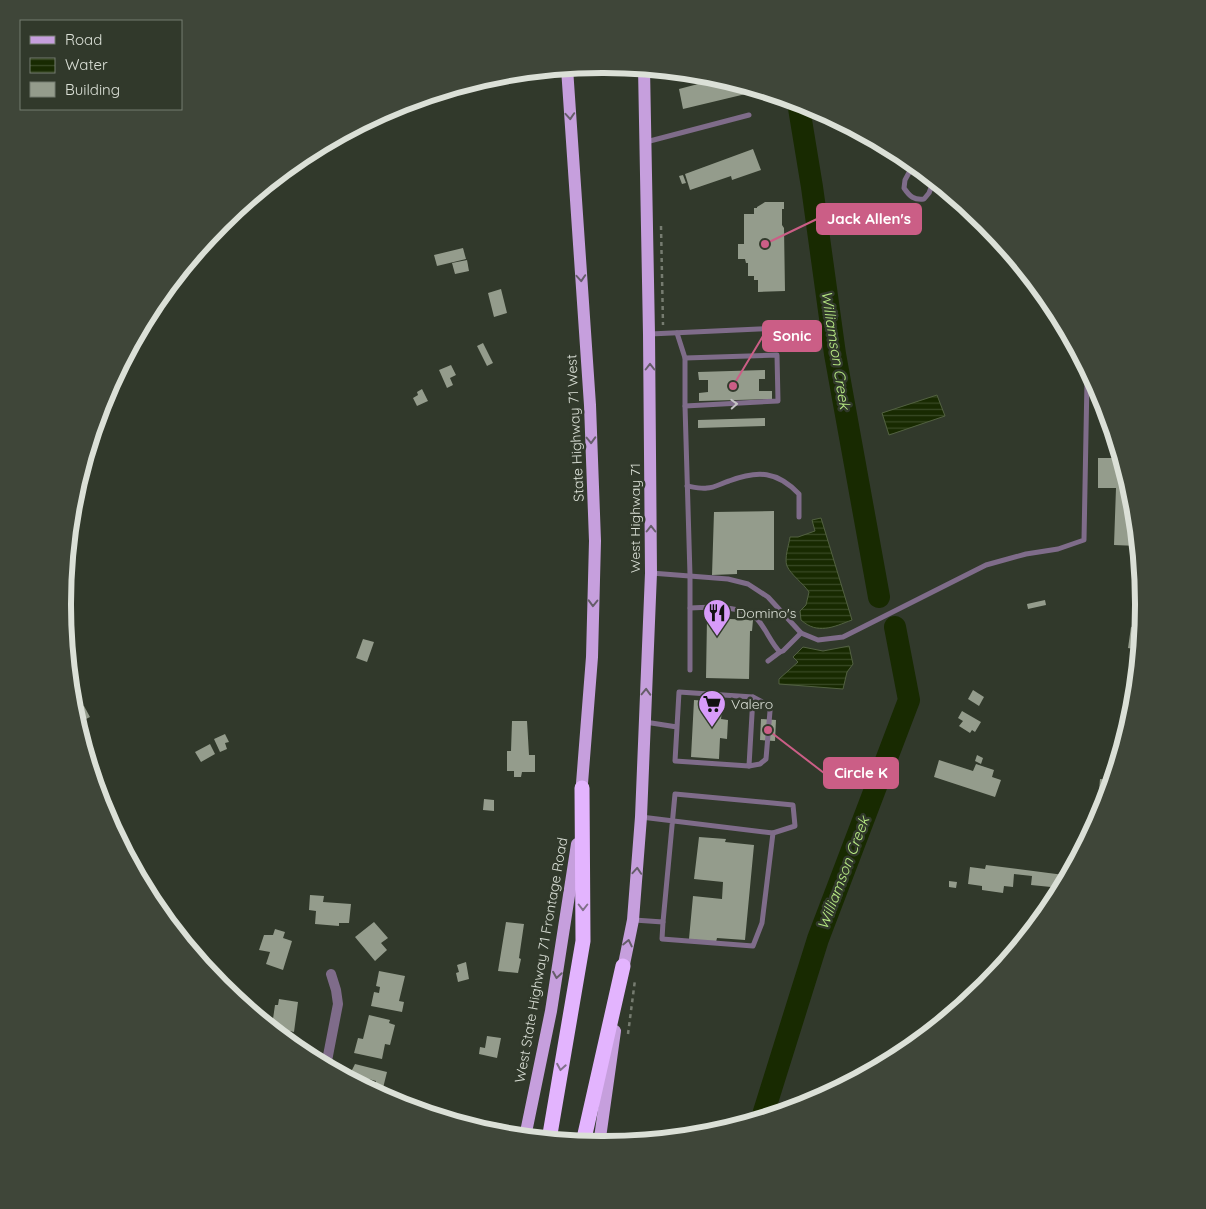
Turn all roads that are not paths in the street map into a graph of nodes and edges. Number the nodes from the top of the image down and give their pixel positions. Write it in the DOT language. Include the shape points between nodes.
graph roads {
  1 [pos="567,74"];
  2 [pos="644,75"];
  3 [pos="749,115"];
  4 [pos="645,142"];
  5 [pos="910,171"];
  6 [pos="931,187"];
  7 [pos="779,328"];
  8 [pos="677,333"];
  9 [pos="649,334"];
  10 [pos="685,358"];
  11 [pos="1088,387"];
  12 [pos="685,406"];
  13 [pos="687,486"];
  14 [pos="800,517"];
  15 [pos="651,573"];
  16 [pos="690,575"];
  17 [pos="690,608"];
  18 [pos="801,633"];
  19 [pos="780,652"];
  20 [pos="768,660"];
  21 [pos="690,670"];
  22 [pos="753,697"];
  23 [pos="645,722"];
  24 [pos="677,727"];
  25 [pos="749,766"];
  26 [pos="582,788"];
  27 [pos="641,818"];
  28 [pos="672,820"];
  29 [pos="773,833"];
  30 [pos="633,920"];
  31 [pos="664,922"];
  32 [pos="623,966"];
  33 [pos="331,974"];
  34 [pos="327,1059"];
  35 [pos="526,1131"];
  36 [pos="550,1133"];
  37 [pos="585,1135"];
  38 [pos="601,1136"];
  1 -- 26 [label="main road, State Highway 71 West, one-way" via="590,405 594,541 592,657"];
  2 -- 4 [label="main road, West Highway 71"];
  3 -- 4 [label="lane"];
  4 -- 9 [label="main road, West Highway 71"];
  5 -- 6 [label="lane" via="904,188 910,196 916,200 924,199"];
  7 -- 8 [label="lane"];
  8 -- 9 [label="lane"];
  8 -- 10 [label="lane"];
  15 -- 9 [label="main road, West Highway 71, one-way"];
  10 -- 12 [label="lane"];
  12 -- 10 [label="lane, one-way" via="778,402 777,356"];
  11 -- 18 [label="lane" via="1084,540 986,565 843,637 818,640"];
  12 -- 13 [label="lane"];
  13 -- 14 [label="lane" via="707,488 749,474 765,474 779,478 799,494"];
  13 -- 16 [label="lane"];
  15 -- 16 [label="lane"];
  23 -- 15 [label="main road, West Highway 71, one-way"];
  16 -- 17 [label="lane"];
  16 -- 18 [label="lane" via="748,584 768,596"];
  17 -- 19 [label="lane" via="741,610 757,618"];
  17 -- 21 [label="lane"];
  18 -- 19 [label="lane"];
  19 -- 20 [label="lane"];
  22 -- 24 [label="lane" via="679,692"];
  22 -- 25 [label="lane"];
  22 -- 25 [label="lane" via="766,704 770,711 766,759"];
  23 -- 24 [label="lane"];
  23 -- 27 [label="main road, West Highway 71"];
  24 -- 25 [label="lane" via="675,761"];
  26 -- 35 [label="main road, West State Highway 71 Frontage Road, one-way" via="576,852 551,1010"];
  26 -- 36 [label="highway, one-way" via="583,940"];
  27 -- 28 [label="lane"];
  30 -- 27 [label="main road, West Highway 71, one-way"];
  28 -- 29 [label="lane"];
  28 -- 29 [label="lane" via="675,794 793,805 796,826"];
  28 -- 31 [label="lane"];
  29 -- 31 [label="lane" via="762,923 753,946 662,939"];
  30 -- 31 [label="lane"];
  32 -- 30 [label="main road, West Highway 71, one-way"];
  32 -- 37 [label="highway"];
  32 -- 38 [label="main road, West Highway 71"];
  33 -- 34 [label="street" via="338,1004"];
}
